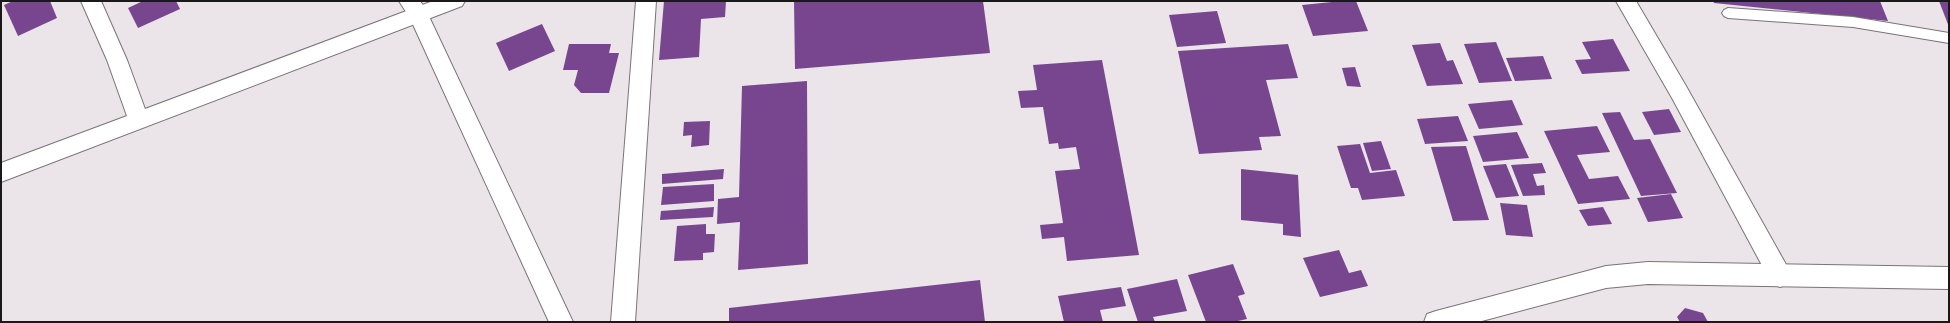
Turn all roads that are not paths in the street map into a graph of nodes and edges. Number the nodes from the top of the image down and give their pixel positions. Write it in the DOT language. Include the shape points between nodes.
graph roads {
  1 [pos="90,1"];
  2 [pos="455,1"];
  3 [pos="646,1"];
  4 [pos="1626,1"];
  5 [pos="414,8"];
  6 [pos="1728,13"];
  7 [pos="1949,38"];
  8 [pos="138,121"];
  9 [pos="1,173"];
  10 [pos="1780,276"];
  11 [pos="1949,278"];
  12 [pos="561,322"];
  13 [pos="623,322"];
  14 [pos="1436,322"];
  1 -- 8 [label="street" via="117,60"];
  2 -- 5 [label="street"];
  3 -- 13 [label="street"];
  4 -- 10 [label="street"];
  5 -- 8 [label="street"];
  5 -- 12 [label="street"];
  6 -- 7 [label="lane" via="1854,22"];
  8 -- 9 [label="street"];
  10 -- 11 [label="street"];
  10 -- 14 [label="street" via="1648,273 1606,277"];
}
